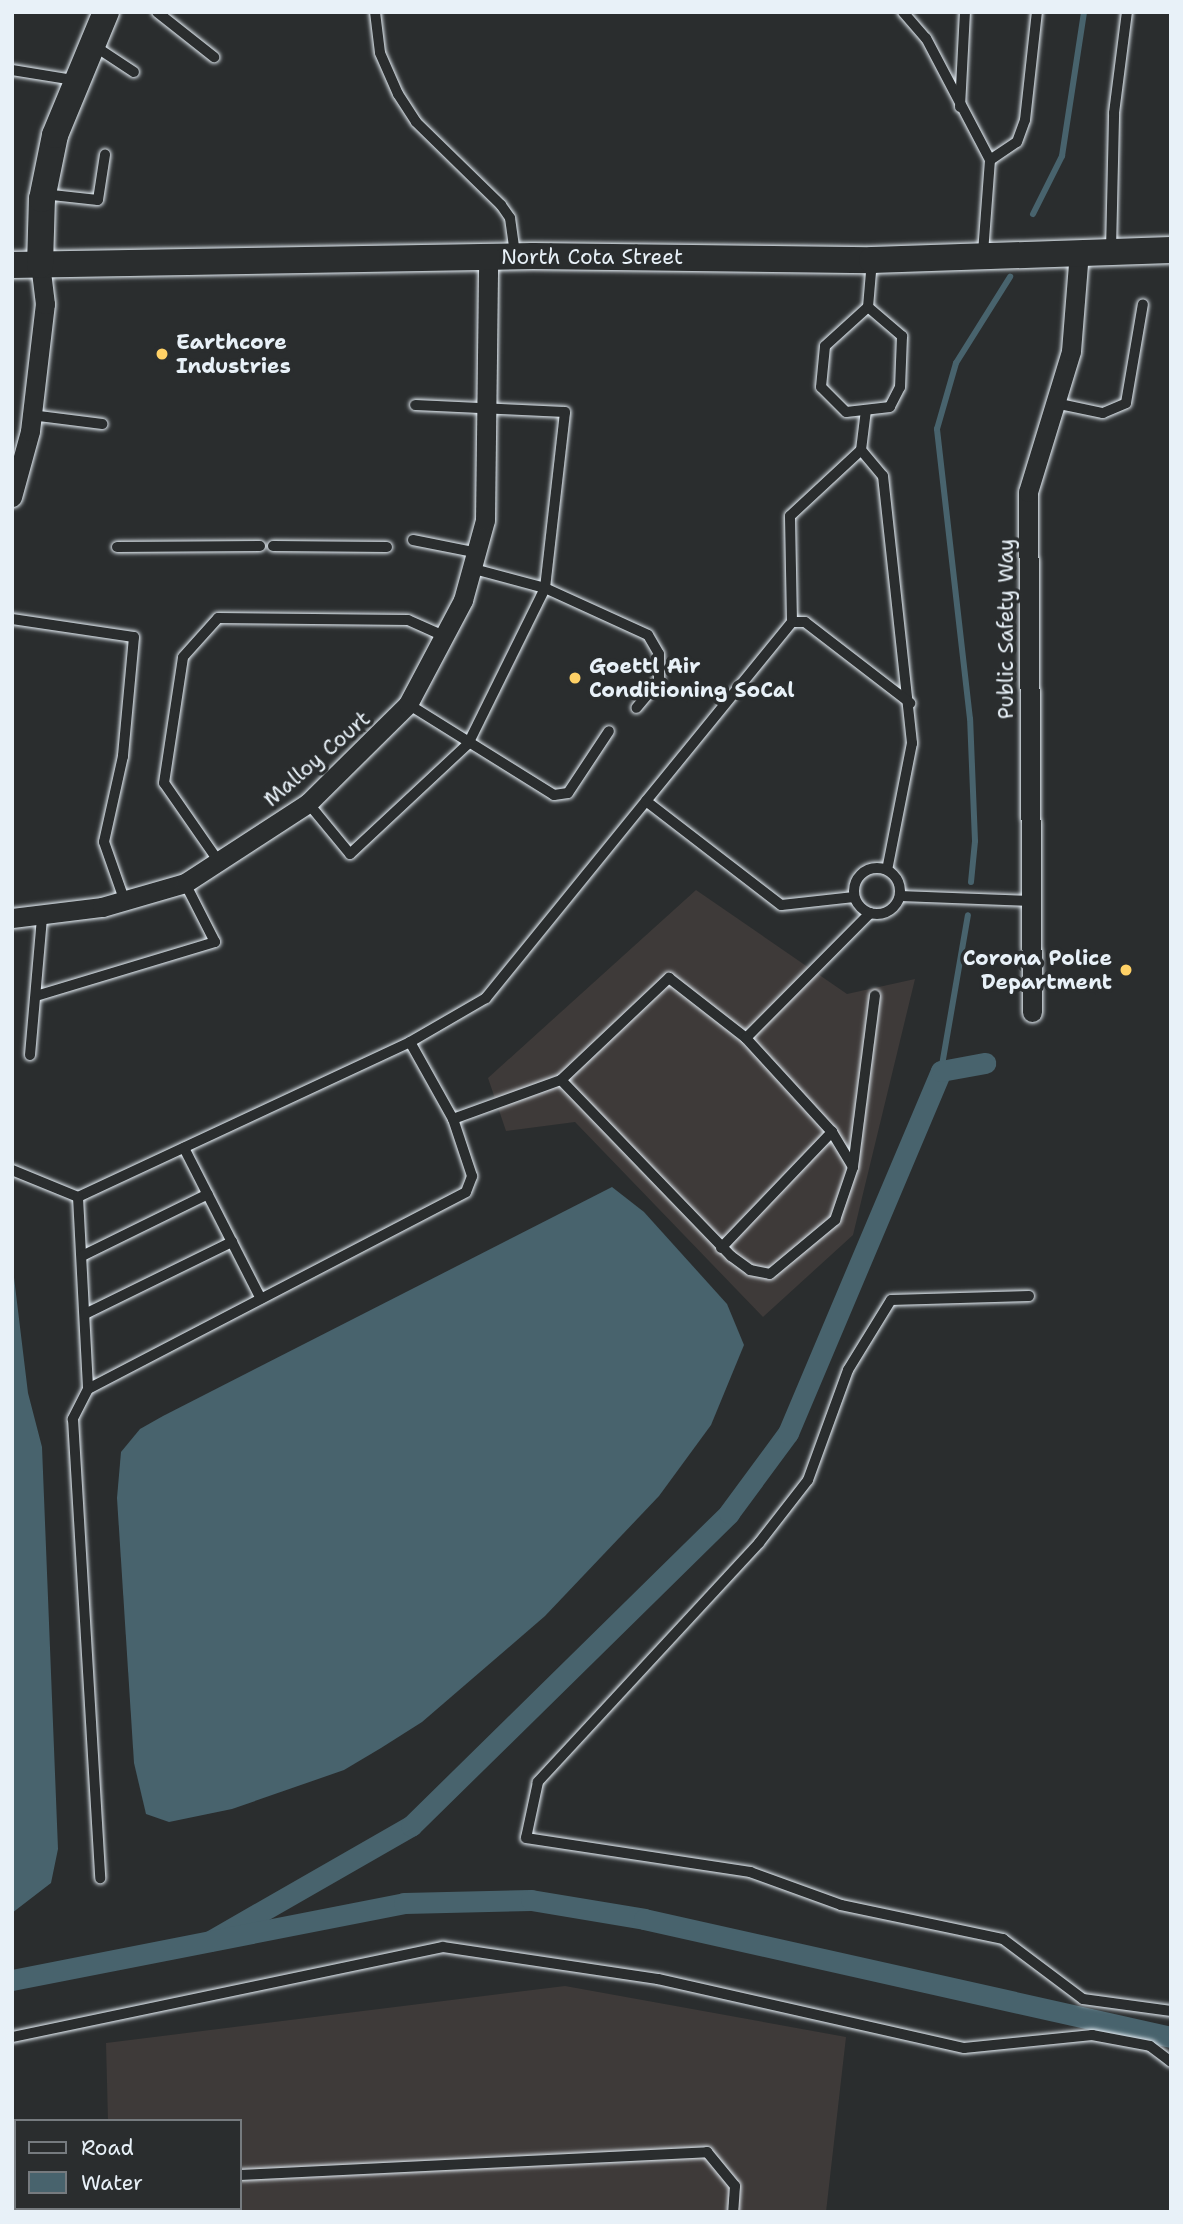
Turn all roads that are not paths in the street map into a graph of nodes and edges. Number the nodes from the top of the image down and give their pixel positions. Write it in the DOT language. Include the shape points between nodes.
graph roads {
  1 [pos="106,12"];
  2 [pos="157,12"];
  3 [pos="375,12"];
  4 [pos="903,12"];
  5 [pos="965,12"];
  6 [pos="1037,12"];
  7 [pos="1127,12"];
  8 [pos="89,42"];
  9 [pos="214,57"];
  10 [pos="12,70"];
  11 [pos="134,72"];
  12 [pos="75,80"];
  13 [pos="960,107"];
  14 [pos="105,155"];
  15 [pos="990,160"];
  16 [pos="43,194"];
  17 [pos="1171,250"];
  18 [pos="1079,251"];
  19 [pos="1111,251"];
  20 [pos="984,254"];
  21 [pos="515,256"];
  22 [pos="488,257"];
  23 [pos="872,260"];
  24 [pos="12,265"];
  25 [pos="40,265"];
  26 [pos="1143,304"];
  27 [pos="868,307"];
  28 [pos="1054,403"];
  29 [pos="415,405"];
  30 [pos="490,406"];
  31 [pos="866,410"];
  32 [pos="31,415"];
  33 [pos="102,424"];
  34 [pos="861,450"];
  35 [pos="12,497"];
  36 [pos="413,541"];
  37 [pos="260,546"];
  38 [pos="117,547"];
  39 [pos="273,547"];
  40 [pos="387,547"];
  41 [pos="476,561"];
  42 [pos="545,588"];
  43 [pos="12,619"];
  44 [pos="792,622"];
  45 [pos="446,637"];
  46 [pos="909,703"];
  47 [pos="408,704"];
  48 [pos="636,708"];
  49 [pos="609,731"];
  50 [pos="468,744"];
  51 [pos="646,801"];
  52 [pos="308,803"];
  53 [pos="219,863"];
  54 [pos="887,870"];
  55 [pos="185,883"];
  56 [pos="900,896"];
  57 [pos="855,897"];
  58 [pos="1031,901"];
  59 [pos="125,902"];
  60 [pos="870,913"];
  61 [pos="43,917"];
  62 [pos="12,918"];
  63 [pos="875,995"];
  64 [pos="36,996"];
  65 [pos="1032,1012"];
  66 [pos="746,1038"];
  67 [pos="410,1042"];
  68 [pos="30,1055"];
  69 [pos="561,1080"];
  70 [pos="453,1119"];
  71 [pos="832,1132"];
  72 [pos="184,1148"];
  73 [pos="853,1167"];
  74 [pos="12,1170"];
  75 [pos="208,1194"];
  76 [pos="78,1196"];
  77 [pos="232,1242"];
  78 [pos="721,1248"];
  79 [pos="82,1256"];
  80 [pos="1029,1296"];
  81 [pos="261,1299"];
  82 [pos="85,1314"];
  83 [pos="88,1389"];
  84 [pos="100,1878"];
  85 [pos="1171,2011"];
  86 [pos="12,2037"];
  87 [pos="1171,2062"];
  88 [pos="242,2175"];
  89 [pos="733,2212"];
  1 -- 8 [label="street"];
  2 -- 9 [label="lane"];
  3 -- 21 [label="lane" via="380,53 398,94 416,122 501,205 510,218"];
  4 -- 13 [label="lane" via="931,46"];
  5 -- 13 [label="lane"];
  6 -- 15 [label="lane" via="1025,120 1017,142"];
  7 -- 19 [label="lane" via="1114,113"];
  8 -- 11 [label="lane"];
  8 -- 12 [label="street"];
  10 -- 12 [label="lane"];
  12 -- 16 [label="street"];
  13 -- 15 [label="lane"];
  14 -- 16 [label="lane" via="98,200"];
  15 -- 20 [label="lane"];
  16 -- 25 [label="street"];
  17 -- 19 [label="street, North Cota Street"];
  18 -- 19 [label="street, North Cota Street"];
  18 -- 20 [label="street, North Cota Street"];
  18 -- 28 [label="street, Public Safety Way" via="1070,351"];
  20 -- 23 [label="street, North Cota Street"];
  21 -- 22 [label="street, North Cota Street"];
  21 -- 23 [label="street, North Cota Street"];
  22 -- 25 [label="street, North Cota Street"];
  22 -- 30 [label="street, Malloy Court"];
  23 -- 27 [label="lane"];
  24 -- 25 [label="street, North Cota Street"];
  25 -- 32 [label="street" via="45,304"];
  26 -- 28 [label="lane" via="1126,403 1103,412"];
  27 -- 31 [label="lane" via="902,336 900,387 890,407"];
  27 -- 31 [label="lane" via="825,346 821,387 846,412"];
  28 -- 58 [label="street, Public Safety Way" via="1028,492"];
  29 -- 30 [label="lane"];
  30 -- 41 [label="street, Malloy Court" via="490,476"];
  30 -- 42 [label="lane" via="565,412"];
  31 -- 34 [label="lane"];
  32 -- 33 [label="lane"];
  32 -- 35 [label="street"];
  34 -- 44 [label="lane" via="790,516"];
  34 -- 46 [label="lane" via="883,476"];
  36 -- 41 [label="lane"];
  37 -- 38 [label="lane"];
  39 -- 40 [label="lane"];
  41 -- 42 [label="lane"];
  41 -- 45 [label="street, Malloy Court"];
  42 -- 48 [label="lane" via="648,635 659,654 659,681"];
  42 -- 50 [label="lane"];
  43 -- 59 [label="lane" via="134,637 123,756 104,842"];
  44 -- 46 [label="lane" via="805,622"];
  44 -- 51 [label="lane"];
  45 -- 47 [label="street, Malloy Court"];
  45 -- 53 [label="lane" via="408,620 218,618 183,657 164,783"];
  46 -- 54 [label="lane" via="912,743"];
  47 -- 50 [label="lane"];
  47 -- 52 [label="street, Malloy Court"];
  49 -- 50 [label="lane" via="568,793 554,795"];
  50 -- 52 [label="lane" via="350,855"];
  51 -- 57 [label="lane" via="781,905"];
  51 -- 67 [label="lane" via="486,998"];
  52 -- 53 [label="street, Malloy Court"];
  53 -- 55 [label="street, Malloy Court"];
  54 -- 56 [label="lane" via="898,881"];
  54 -- 57 [label="lane" via="860,875"];
  55 -- 59 [label="street, Malloy Court"];
  55 -- 64 [label="lane" via="215,942"];
  56 -- 58 [label="lane"];
  56 -- 60 [label="lane" via="885,913"];
  57 -- 60 [label="lane"];
  58 -- 65 [label="street, Public Safety Way"];
  59 -- 61 [label="street, Malloy Court"];
  60 -- 66 [label="lane"];
  61 -- 62 [label="street, Malloy Court"];
  61 -- 64 [label="lane"];
  63 -- 73 [label="lane"];
  64 -- 68 [label="lane"];
  66 -- 69 [label="lane" via="669,978"];
  66 -- 71 [label="lane"];
  67 -- 70 [label="lane"];
  67 -- 72 [label="lane"];
  69 -- 70 [label="lane"];
  69 -- 78 [label="lane"];
  70 -- 81 [label="lane" via="472,1176 466,1192"];
  71 -- 73 [label="lane"];
  71 -- 78 [label="lane"];
  72 -- 75 [label="lane"];
  72 -- 76 [label="lane"];
  73 -- 78 [label="lane" via="835,1220 769,1274 750,1270"];
  74 -- 76 [label="lane"];
  75 -- 77 [label="lane"];
  75 -- 79 [label="lane"];
  76 -- 79 [label="lane"];
  77 -- 81 [label="lane"];
  77 -- 82 [label="lane"];
  79 -- 82 [label="lane"];
  80 -- 85 [label="lane" via="891,1300 848,1370 808,1480 759,1544 538,1782 526,1838 750,1872 841,1905 1003,1939 1083,1999"];
  81 -- 83 [label="lane"];
  82 -- 83 [label="lane"];
  83 -- 84 [label="lane" via="73,1419"];
  86 -- 87 [label="lane" via="443,1947 658,1979 964,2048 1091,2035 1150,2046"];
  88 -- 89 [label="lane" via="707,2152 735,2186"];
}
